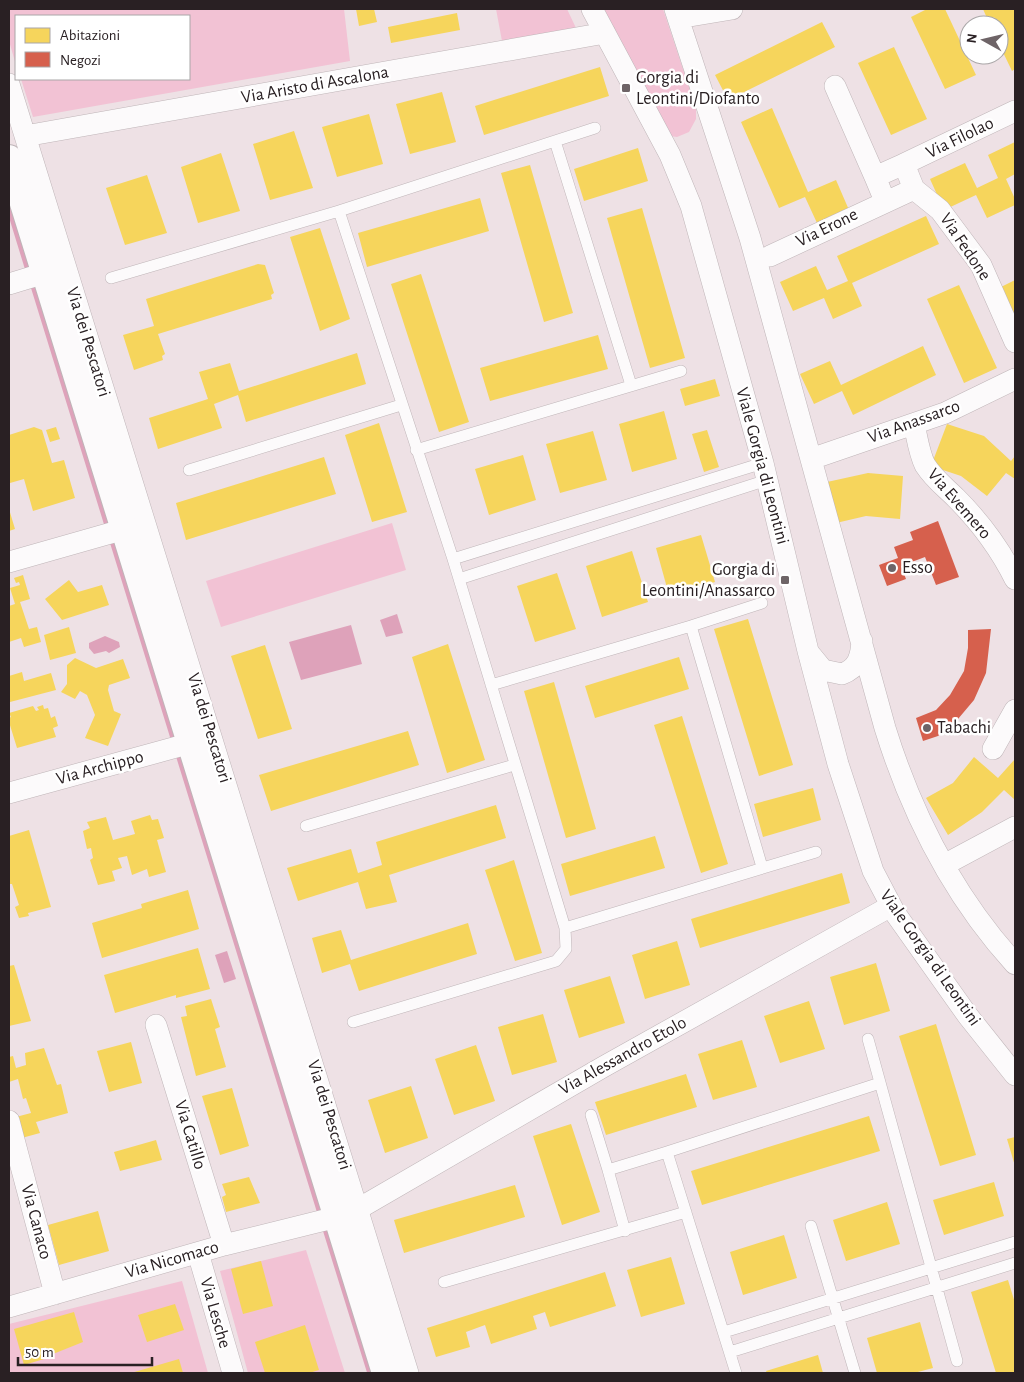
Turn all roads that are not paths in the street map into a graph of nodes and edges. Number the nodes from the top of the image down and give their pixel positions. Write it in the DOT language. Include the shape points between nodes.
graph roads {
  1 [pos="592,9"];
  2 [pos="732,9"];
  3 [pos="677,14"];
  4 [pos="605,33"];
  5 [pos="9,84"];
  6 [pos="835,86"];
  7 [pos="1015,111"];
  8 [pos="595,128"];
  9 [pos="24,136"];
  10 [pos="555,141"];
  11 [pos="9,158"];
  12 [pos="904,164"];
  13 [pos="875,176"];
  14 [pos="914,188"];
  15 [pos="885,201"];
  16 [pos="339,210"];
  17 [pos="770,256"];
  18 [pos="111,278"];
  19 [pos="25,279"];
  20 [pos="1015,342"];
  21 [pos="681,371"];
  22 [pos="1015,380"];
  23 [pos="631,385"];
  24 [pos="401,405"];
  25 [pos="914,424"];
  26 [pos="416,450"];
  27 [pos="811,459"];
  28 [pos="189,470"];
  29 [pos="765,472"];
  30 [pos="666,493"];
  31 [pos="670,511"];
  32 [pos="595,515"];
  33 [pos="114,532"];
  34 [pos="601,534"];
  35 [pos="520,538"];
  36 [pos="527,557"];
  37 [pos="453,559"];
  38 [pos="9,562"];
  39 [pos="459,579"];
  40 [pos="1015,579"];
  41 [pos="762,603"];
  42 [pos="691,626"];
  43 [pos="862,639"];
  44 [pos="808,650"];
  45 [pos="491,685"];
  46 [pos="878,702"];
  47 [pos="1015,710"];
  48 [pos="826,719"];
  49 [pos="181,746"];
  50 [pos="993,749"];
  51 [pos="514,765"];
  52 [pos="9,793"];
  53 [pos="306,826"];
  54 [pos="1015,827"];
  55 [pos="816,852"];
  56 [pos="944,865"];
  57 [pos="762,867"];
  58 [pos="891,906"];
  59 [pos="565,928"];
  60 [pos="1015,964"];
  61 [pos="353,1022"];
  62 [pos="156,1025"];
  63 [pos="868,1039"];
  64 [pos="1015,1075"];
  65 [pos="880,1083"];
  66 [pos="591,1115"];
  67 [pos="9,1121"];
  68 [pos="668,1152"];
  69 [pos="608,1170"];
  70 [pos="686,1212"];
  71 [pos="334,1217"];
  72 [pos="811,1226"];
  73 [pos="625,1230"];
  74 [pos="1015,1242"];
  75 [pos="224,1245"];
  76 [pos="198,1253"];
  77 [pos="1015,1263"];
  78 [pos="932,1268"];
  79 [pos="444,1282"];
  80 [pos="937,1287"];
  81 [pos="55,1294"];
  82 [pos="832,1299"];
  83 [pos="9,1307"];
  84 [pos="838,1317"];
  85 [pos="724,1332"];
  86 [pos="730,1352"];
  87 [pos="957,1360"];
  88 [pos="233,1373"];
  89 [pos="385,1373"];
  90 [pos="408,1373"];
  91 [pos="736,1373"];
  92 [pos="855,1373"];
  1 -- 4 [label="street, Viale Gorgia di Leontini"];
  2 -- 3 [label="street"];
  3 -- 27 [label="street" via="750,238"];
  4 -- 9 [label="street, Via Aristo di Ascalona"];
  4 -- 29 [label="street, Viale Gorgia di Leontini" via="670,155 688,198"];
  5 -- 9 [label="street, Via dei Pescatori"];
  6 -- 13 [label="street"];
  7 -- 12 [label="street, Via Filolao"];
  8 -- 10 [label="lane"];
  9 -- 71 [label="street, Via dei Pescatori"];
  10 -- 16 [label="lane"];
  10 -- 23 [label="lane"];
  11 -- 19 [label="street, Via dei Pescatori"];
  12 -- 13 [label="street, Via Filolao"];
  12 -- 14 [label="street"];
  13 -- 15 [label="street"];
  14 -- 15 [label="street, Via Erone"];
  14 -- 20 [label="street, Via Fedone" via="940,210 981,265"];
  15 -- 17 [label="street, Via Erone"];
  16 -- 18 [label="lane"];
  16 -- 24 [label="lane"];
  19 -- 33 [label="street, Via dei Pescatori"];
  21 -- 23 [label="lane"];
  22 -- 25 [label="street, Via Anassarco"];
  23 -- 26 [label="lane"];
  24 -- 26 [label="lane"];
  24 -- 28 [label="lane"];
  25 -- 27 [label="street, Via Anassarco"];
  25 -- 40 [label="street, Via Evemero" via="924,462 937,482 982,526"];
  26 -- 37 [label="lane"];
  27 -- 43 [label="street"];
  29 -- 30 [label="lane"];
  29 -- 31 [label="lane"];
  29 -- 44 [label="street, Viale Gorgia di Leontini"];
  30 -- 31 [label="lane"];
  30 -- 32 [label="lane"];
  31 -- 34 [label="lane"];
  32 -- 34 [label="lane"];
  32 -- 35 [label="lane"];
  33 -- 38 [label="street"];
  33 -- 49 [label="street, Via dei Pescatori"];
  34 -- 36 [label="lane"];
  35 -- 36 [label="lane"];
  35 -- 37 [label="lane"];
  36 -- 39 [label="lane"];
  37 -- 39 [label="lane"];
  39 -- 45 [label="lane"];
  41 -- 42 [label="lane"];
  42 -- 45 [label="lane"];
  42 -- 57 [label="lane"];
  43 -- 44 [label="street" via="857,664 842,674 823,670"];
  43 -- 46 [label="street"];
  44 -- 48 [label="street, Viale Gorgia di Leontini"];
  45 -- 51 [label="lane"];
  46 -- 48 [label="street" via="863,685 847,682 832,691 826,705"];
  46 -- 56 [label="street" via="900,772"];
  47 -- 50 [label="street"];
  48 -- 58 [label="street, Viale Gorgia di Leontini" via="857,828 873,871"];
  49 -- 52 [label="street, Via Archippo"];
  49 -- 71 [label="street, Via dei Pescatori"];
  51 -- 53 [label="lane"];
  51 -- 59 [label="lane"];
  54 -- 56 [label="street"];
  55 -- 57 [label="lane"];
  56 -- 60 [label="street" via="981,924"];
  57 -- 59 [label="lane"];
  58 -- 64 [label="street, Viale Gorgia di Leontini" via="968,1016"];
  58 -- 71 [label="street, Via Alessandro Etolo"];
  59 -- 61 [label="lane" via="566,949 556,961"];
  62 -- 75 [label="street, Via Catillo"];
  63 -- 65 [label="lane"];
  65 -- 68 [label="lane"];
  65 -- 78 [label="lane"];
  66 -- 69 [label="lane"];
  67 -- 81 [label="street, Via Canaco"];
  68 -- 69 [label="lane"];
  68 -- 70 [label="lane"];
  69 -- 73 [label="lane"];
  70 -- 73 [label="lane"];
  70 -- 85 [label="lane"];
  71 -- 75 [label="street, Via Nicomaco"];
  71 -- 89 [label="street, Via dei Pescatori"];
  71 -- 90 [label="street, Via dei Pescatori"];
  72 -- 82 [label="lane"];
  73 -- 79 [label="lane"];
  74 -- 78 [label="lane"];
  75 -- 76 [label="street, Via Nicomaco"];
  76 -- 81 [label="street, Via Nicomaco"];
  76 -- 88 [label="street, Via Lesche"];
  77 -- 80 [label="lane"];
  78 -- 80 [label="lane"];
  78 -- 82 [label="lane"];
  80 -- 84 [label="lane"];
  80 -- 87 [label="lane"];
  81 -- 83 [label="street, Via Nicomaco"];
  82 -- 84 [label="lane"];
  82 -- 85 [label="lane"];
  84 -- 86 [label="lane"];
  84 -- 92 [label="lane"];
  85 -- 86 [label="lane"];
  86 -- 91 [label="lane"];
}
